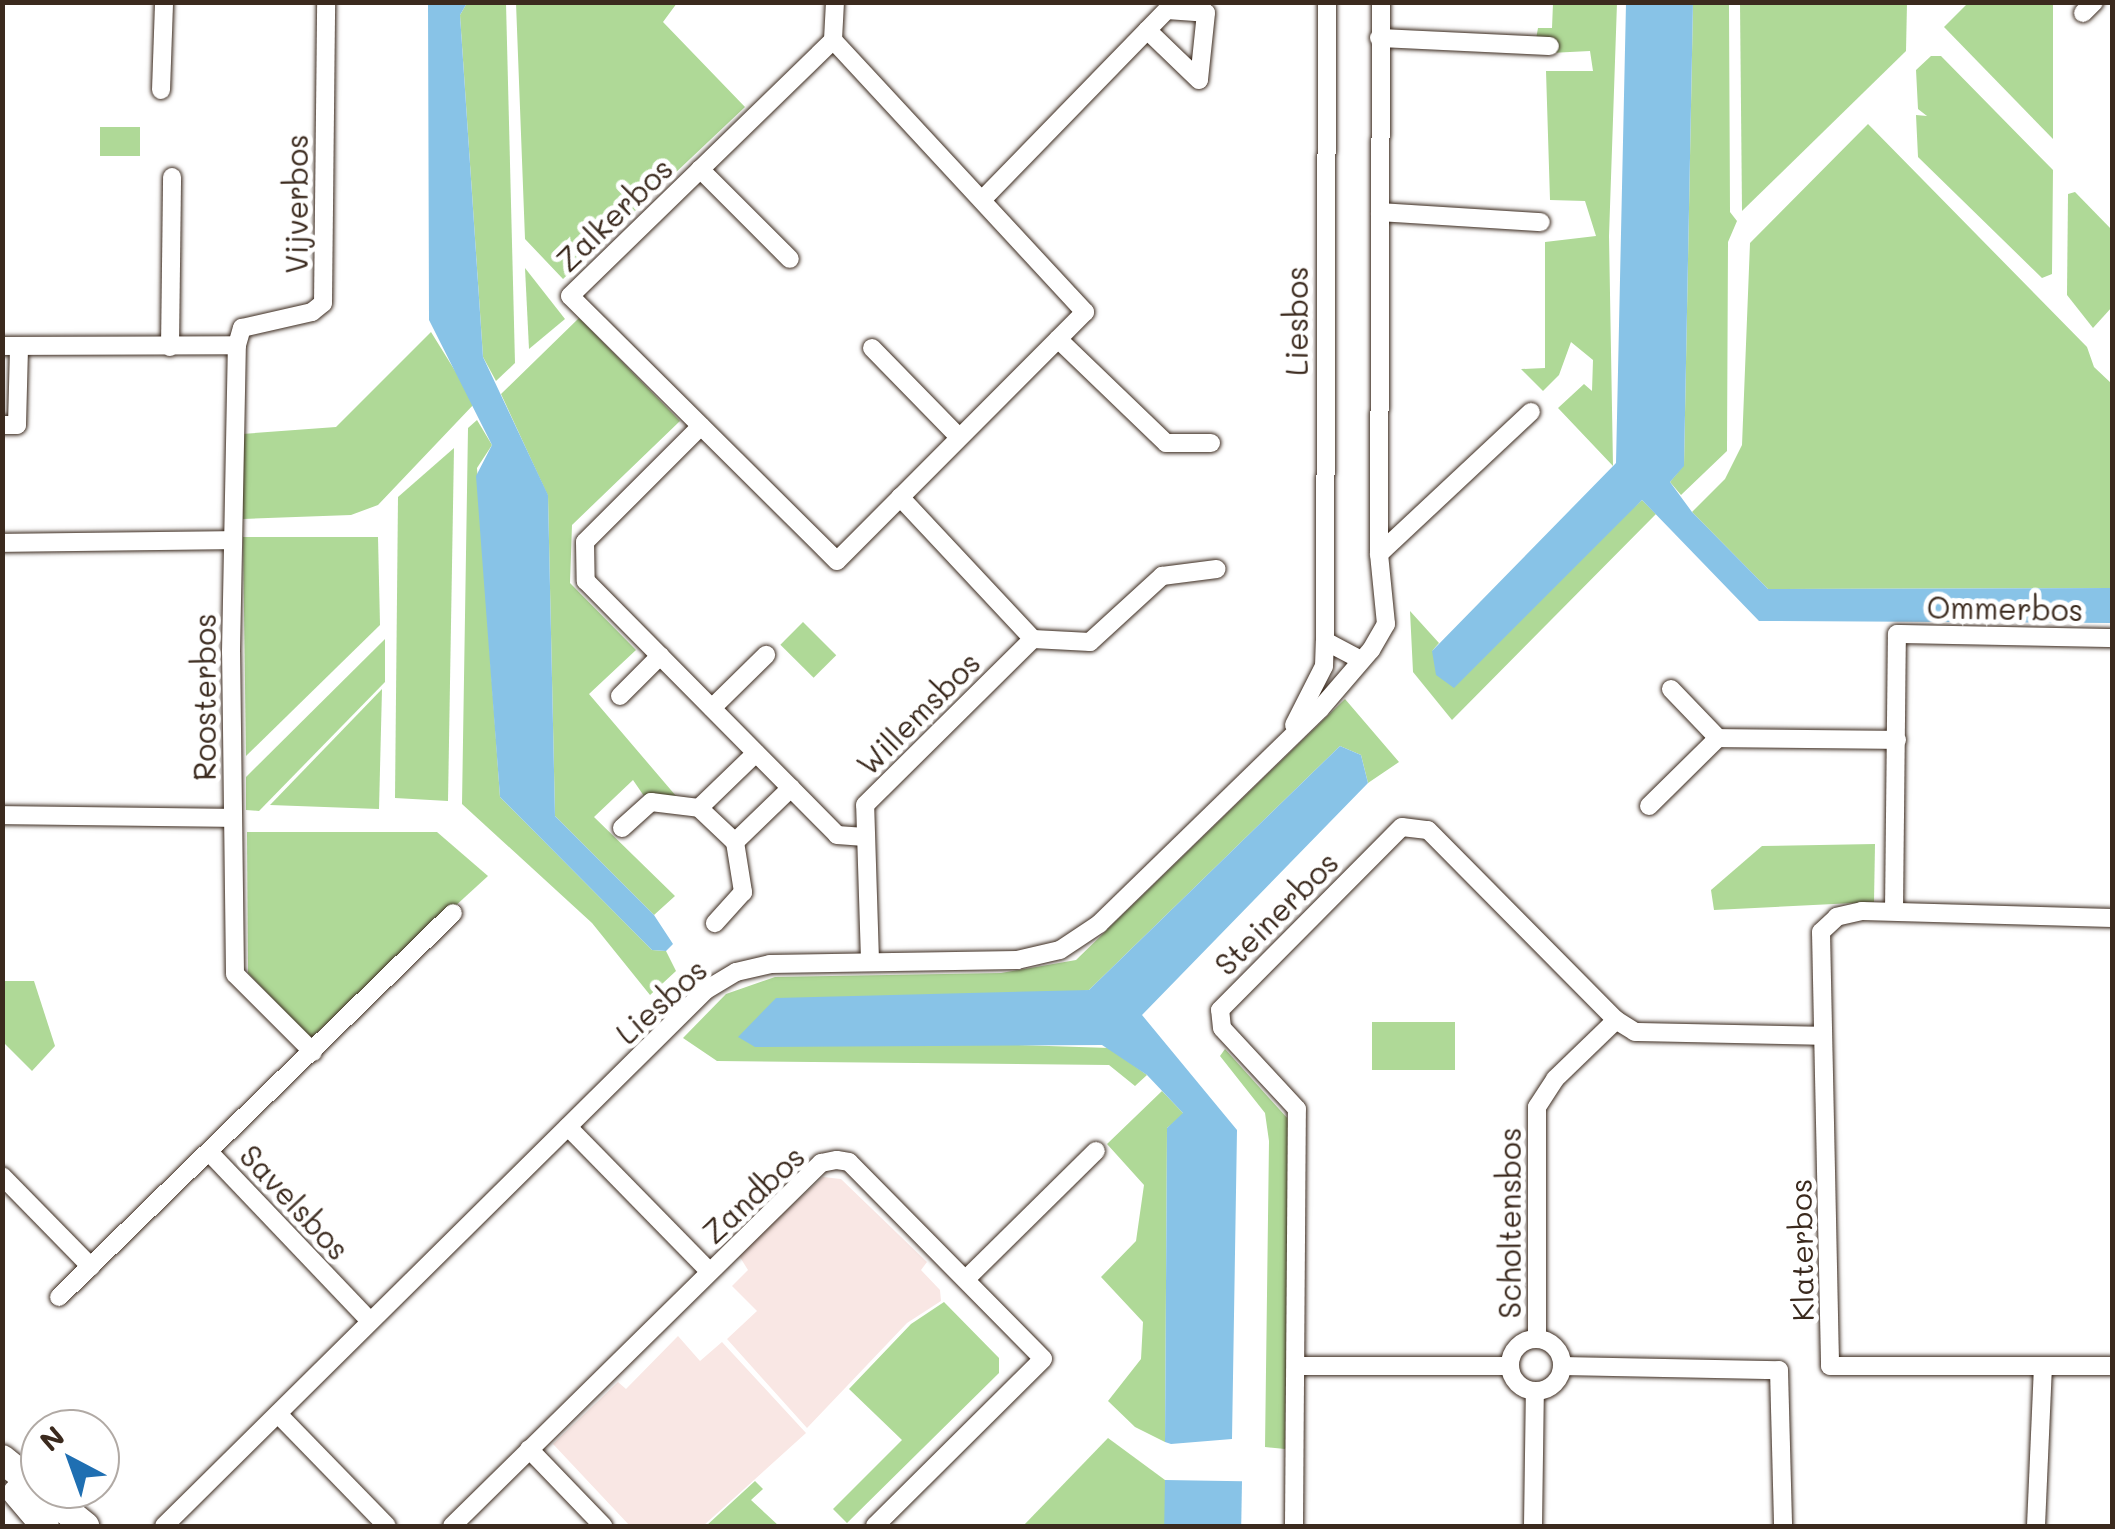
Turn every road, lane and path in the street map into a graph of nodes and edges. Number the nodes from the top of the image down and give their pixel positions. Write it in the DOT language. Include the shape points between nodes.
graph roads {
  1 [pos="164,2"];
  2 [pos="326,2"];
  3 [pos="835,2"];
  4 [pos="1327,2"];
  5 [pos="1380,2"];
  6 [pos="1147,30"];
  7 [pos="1379,38"];
  8 [pos="833,40"];
  9 [pos="1550,46"];
  10 [pos="162,90"];
  11 [pos="700,169"];
  12 [pos="172,177"];
  13 [pos="982,200"];
  14 [pos="1380,212"];
  15 [pos="1541,222"];
  16 [pos="790,258"];
  17 [pos="1058,338"];
  18 [pos="237,345"];
  19 [pos="11,346"];
  20 [pos="170,347"];
  21 [pos="872,348"];
  22 [pos="1531,412"];
  23 [pos="2,426"];
  24 [pos="701,426"];
  25 [pos="959,436"];
  26 [pos="1211,443"];
  27 [pos="900,497"];
  28 [pos="233,540"];
  29 [pos="2,543"];
  30 [pos="1379,554"];
  31 [pos="1217,569"];
  32 [pos="2112,638"];
  33 [pos="1033,639"];
  34 [pos="1325,640"];
  35 [pos="766,655"];
  36 [pos="660,656"];
  37 [pos="1361,660"];
  38 [pos="1672,690"];
  39 [pos="620,696"];
  40 [pos="712,708"];
  41 [pos="1292,730"];
  42 [pos="1718,738"];
  43 [pos="1898,740"];
  44 [pos="756,752"];
  45 [pos="791,788"];
  46 [pos="1649,806"];
  47 [pos="699,808"];
  48 [pos="2,815"];
  49 [pos="232,818"];
  50 [pos="622,828"];
  51 [pos="866,837"];
  52 [pos="734,842"];
  53 [pos="1894,911"];
  54 [pos="453,913"];
  55 [pos="2112,918"];
  56 [pos="715,923"];
  57 [pos="870,960"];
  58 [pos="1616,1020"];
  59 [pos="1822,1036"];
  60 [pos="313,1052"];
  61 [pos="568,1127"];
  62 [pos="1096,1151"];
  63 [pos="210,1153"];
  64 [pos="2,1176"];
  65 [pos="91,1267"];
  66 [pos="709,1271"];
  67 [pos="966,1278"];
  68 [pos="59,1298"];
  69 [pos="370,1321"];
  70 [pos="1537,1338"];
  71 [pos="1296,1366"];
  72 [pos="1510,1366"];
  73 [pos="1562,1366"];
  74 [pos="2043,1366"];
  75 [pos="2112,1366"];
  76 [pos="1534,1391"];
  77 [pos="278,1414"];
  78 [pos="529,1449"];
  79 [pos="2,1459"];
  80 [pos="2,1477"];
  81 [pos="46,1526"];
  82 [pos="85,1526"];
  83 [pos="164,1526"];
  84 [pos="386,1526"];
  85 [pos="452,1526"];
  86 [pos="603,1526"];
  87 [pos="874,1526"];
  88 [pos="1294,1526"];
  89 [pos="1532,1526"];
  90 [pos="1783,1526"];
  91 [pos="2036,1526"];
  1 -- 10 [label="street"];
  2 -- 18 [label="street, Vijverbos" via="323,302 312,312 242,328"];
  3 -- 8 [label="street"];
  4 -- 34 [label="street, Liesbos"];
  5 -- 7 [label="street, Liesbos"];
  6 -- 13 [label="street"];
  7 -- 9 [label="street"];
  7 -- 14 [label="street, Liesbos"];
  8 -- 11 [label="street, Zalkerbos"];
  8 -- 13 [label="street"];
  11 -- 16 [label="street, Zalkerbos"];
  11 -- 24 [label="street, Zalkerbos" via="570,296"];
  12 -- 20 [label="street"];
  13 -- 17 [label="street" via="1085,312"];
  14 -- 15 [label="street"];
  14 -- 30 [label="street, Liesbos"];
  17 -- 25 [label="street"];
  17 -- 26 [label="street" via="1166,443"];
  18 -- 20 [label="street"];
  18 -- 28 [label="street"];
  19 -- 20 [label="street"];
  19 -- 23 [label="street" via="17,425"];
  21 -- 25 [label="street"];
  22 -- 30 [label="street"];
  24 -- 27 [label="street, Zalkerbos" via="837,560"];
  24 -- 36 [label="street" via="585,542 586,581"];
  25 -- 27 [label="street"];
  27 -- 33 [label="street"];
  28 -- 29 [label="street"];
  28 -- 49 [label="street, Roosterbos"];
  30 -- 37 [label="street, Liesbos" via="1386,624"];
  31 -- 33 [label="street" via="1162,576 1090,642"];
  32 -- 43 [label="street, Ommerbos" via="1897,634"];
  33 -- 51 [label="street, Willemsbos" via="865,805"];
  34 -- 37 [label="street"];
  34 -- 41 [label="street, Liesbos" via="1324,666"];
  35 -- 40 [label="street"];
  36 -- 39 [label="street"];
  36 -- 40 [label="street"];
  37 -- 41 [label="street, Liesbos" via="1320,709"];
  38 -- 42 [label="street"];
  40 -- 44 [label="street"];
  41 -- 57 [label="street, Liesbos" via="1099,924 1060,950 1017,960"];
  42 -- 43 [label="street"];
  42 -- 46 [label="street"];
  43 -- 53 [label="street"];
  44 -- 45 [label="street"];
  44 -- 47 [label="street"];
  45 -- 51 [label="street" via="837,835"];
  45 -- 52 [label="street"];
  47 -- 50 [label="street" via="651,802"];
  47 -- 52 [label="street"];
  48 -- 49 [label="street"];
  49 -- 60 [label="street, Roosterbos" via="235,974"];
  51 -- 57 [label="street, Willemsbos"];
  52 -- 56 [label="street" via="743,892"];
  53 -- 55 [label="street, Klaterbos"];
  53 -- 59 [label="street, Klaterbos" via="1837,917 1820,932"];
  54 -- 60 [label="street"];
  57 -- 61 [label="street, Liesbos" via="736,972 706,990"];
  58 -- 59 [label="street, Steinerbos" via="1650,1034"];
  58 -- 70 [label="street, Scholtensbos" via="1537,1107"];
  58 -- 71 [label="street, Steinerbos" via="1416,824 1402,828 1225,1002 1222,1028 1296,1108"];
  59 -- 74 [label="street, Klaterbos" via="1830,1366"];
  60 -- 63 [label="street"];
  61 -- 66 [label="street, Zandbos"];
  61 -- 69 [label="street, Liesbos"];
  62 -- 67 [label="street"];
  63 -- 65 [label="street, Savelsbos"];
  63 -- 69 [label="street, Savelsbos"];
  64 -- 65 [label="street"];
  65 -- 68 [label="street, Savelsbos"];
  66 -- 67 [label="street, Zandbos" via="821,1163 837,1160 849,1162"];
  66 -- 78 [label="street, Zandbos"];
  67 -- 87 [label="street, Zandbos" via="1043,1359"];
  69 -- 77 [label="street, Liesbos"];
  70 -- 72 [label="street" via="1520,1344"];
  70 -- 73 [label="street" via="1558,1350"];
  71 -- 72 [label="street"];
  71 -- 88 [label="street, Steinerbos"];
  72 -- 76 [label="street" via="1515,1380"];
  73 -- 76 [label="street" via="1556,1381"];
  73 -- 90 [label="street" via="1779,1370"];
  74 -- 75 [label="street, Klaterbos"];
  74 -- 91 [label="street"];
  76 -- 89 [label="street"];
  77 -- 83 [label="street, Liesbos"];
  77 -- 84 [label="street"];
  78 -- 85 [label="street, Zandbos"];
  78 -- 86 [label="street"];
  79 -- 82 [label="main road"];
  80 -- 81 [label="main road"];
}
